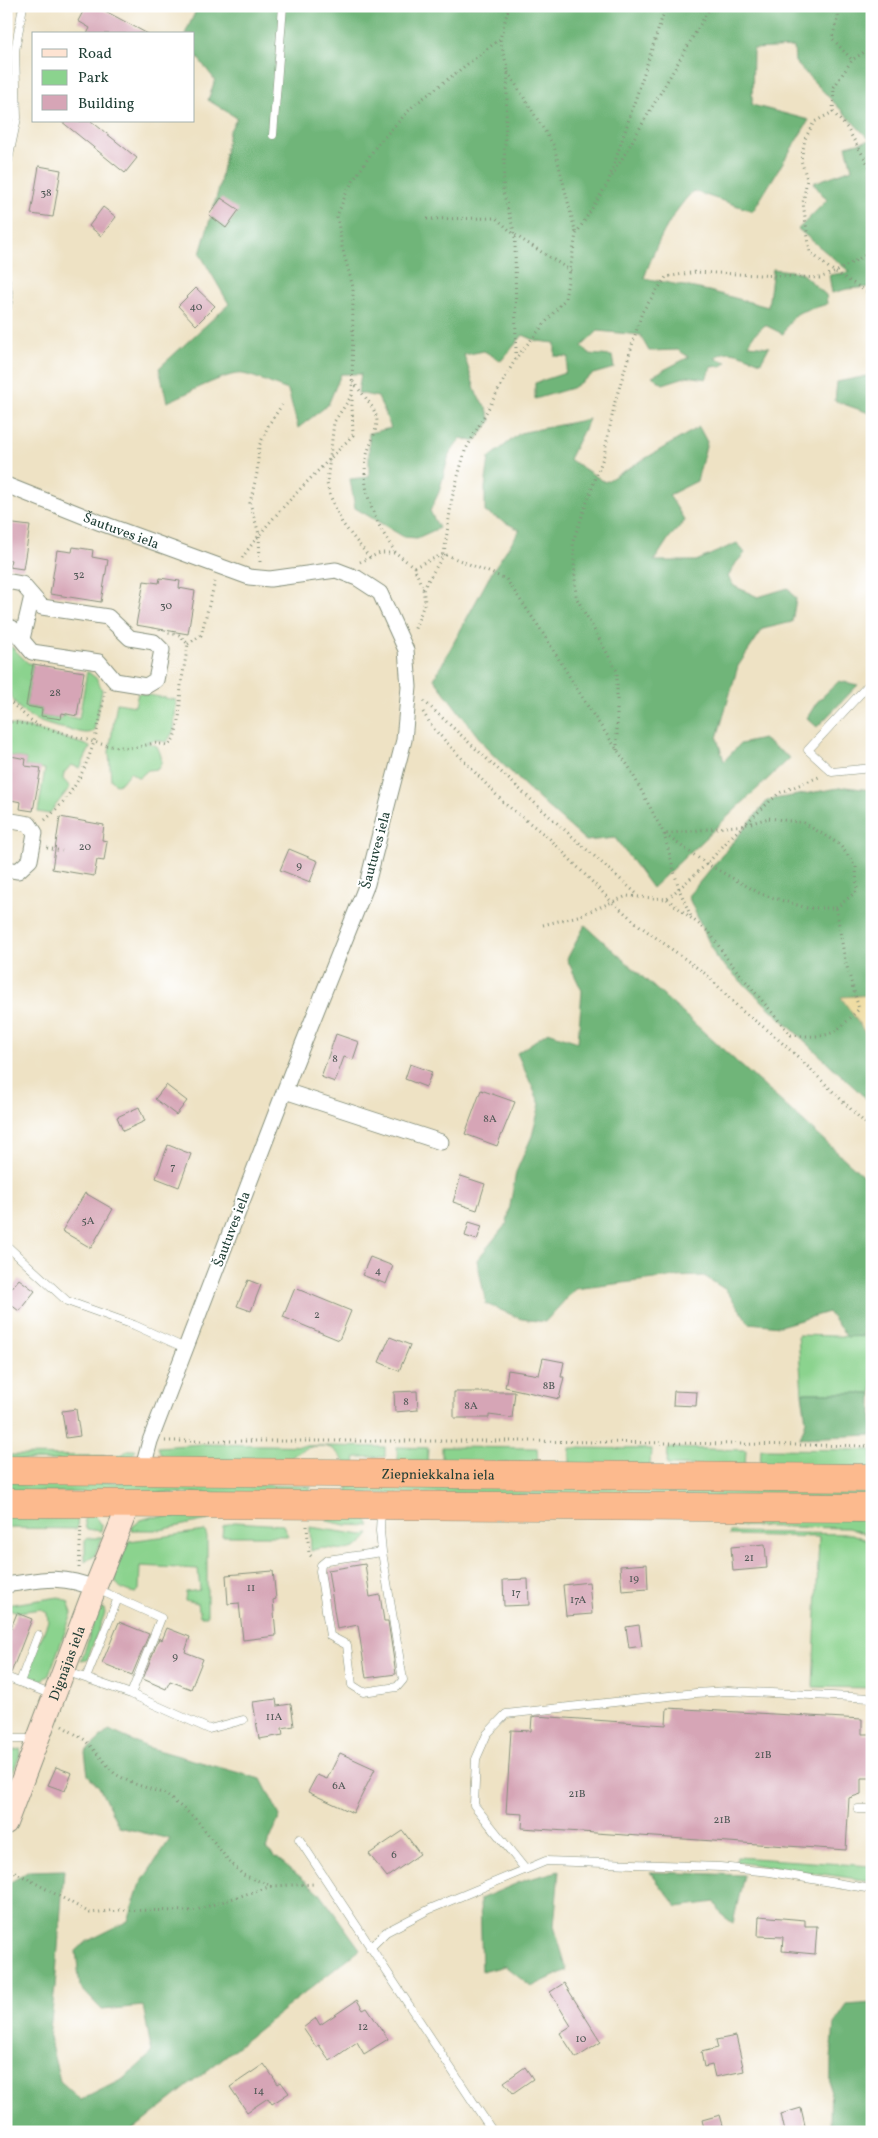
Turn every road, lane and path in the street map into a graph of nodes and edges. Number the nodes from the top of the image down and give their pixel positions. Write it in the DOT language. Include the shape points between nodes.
graph roads {
  1 [pos="22,6"];
  2 [pos="283,6"];
  3 [pos="509,6"];
  4 [pos="666,6"];
  5 [pos="711,6"];
  6 [pos="841,6"];
  7 [pos="500,39"];
  8 [pos="872,47"];
  9 [pos="852,60"];
  10 [pos="508,71"];
  11 [pos="833,112"];
  12 [pos="273,135"];
  13 [pos="6,170"];
  14 [pos="872,171"];
  15 [pos="608,183"];
  16 [pos="427,219"];
  17 [pos="576,234"];
  18 [pos="515,235"];
  19 [pos="872,251"];
  20 [pos="571,271"];
  21 [pos="836,272"];
  22 [pos="6,280"];
  23 [pos="872,295"];
  24 [pos="6,312"];
  25 [pos="516,358"];
  26 [pos="353,382"];
  27 [pos="352,394"];
  28 [pos="282,405"];
  29 [pos="330,460"];
  30 [pos="6,485"];
  31 [pos="259,534"];
  32 [pos="396,553"];
  33 [pos="444,554"];
  34 [pos="370,558"];
  35 [pos="414,567"];
  36 [pos="336,570"];
  37 [pos="233,571"];
  38 [pos="260,578"];
  39 [pos="6,582"];
  40 [pos="215,582"];
  41 [pos="423,589"];
  42 [pos="32,596"];
  43 [pos="6,627"];
  44 [pos="160,632"];
  45 [pos="22,639"];
  46 [pos="188,644"];
  47 [pos="406,650"];
  48 [pos="872,681"];
  49 [pos="409,687"];
  50 [pos="105,690"];
  51 [pos="6,692"];
  52 [pos="8,700"];
  53 [pos="6,709"];
  54 [pos="6,722"];
  55 [pos="42,727"];
  56 [pos="96,741"];
  57 [pos="617,750"];
  58 [pos="872,768"];
  59 [pos="832,772"];
  60 [pos="6,820"];
  61 [pos="44,821"];
  62 [pos="744,825"];
  63 [pos="664,834"];
  64 [pos="46,848"];
  65 [pos="62,851"];
  66 [pos="707,864"];
  67 [pos="6,869"];
  68 [pos="679,889"];
  69 [pos="638,896"];
  70 [pos="667,899"];
  71 [pos="611,901"];
  72 [pos="836,908"];
  73 [pos="692,919"];
  74 [pos="543,925"];
  75 [pos="284,1091"];
  76 [pos="872,1130"];
  77 [pos="441,1142"];
  78 [pos="6,1245"];
  79 [pos="185,1348"];
  80 [pos="150,1441"];
  81 [pos="872,1446"];
  82 [pos="6,1470"];
  83 [pos="142,1472"];
  84 [pos="327,1474"];
  85 [pos="872,1478"];
  86 [pos="6,1503"];
  87 [pos="81,1504"];
  88 [pos="129,1504"];
  89 [pos="329,1505"];
  90 [pos="382,1505"];
  91 [pos="872,1508"];
  92 [pos="307,1523"];
  93 [pos="382,1552"];
  94 [pos="321,1565"];
  95 [pos="85,1584"];
  96 [pos="6,1586"];
  97 [pos="118,1598"];
  98 [pos="38,1635"];
  99 [pos="63,1671"];
  100 [pos="6,1677"];
  101 [pos="86,1678"];
  102 [pos="20,1682"];
  103 [pos="131,1694"];
  104 [pos="54,1696"];
  105 [pos="872,1698"];
  106 [pos="46,1717"];
  107 [pos="243,1720"];
  108 [pos="6,1738"];
  109 [pos="36,1742"];
  110 [pos="858,1809"];
  111 [pos="872,1809"];
  112 [pos="6,1824"];
  113 [pos="299,1839"];
  114 [pos="6,1867"];
  115 [pos="526,1869"];
  116 [pos="328,1883"];
  117 [pos="272,1886"];
  118 [pos="872,1889"];
  119 [pos="370,1948"];
  120 [pos="493,2132"];
  1 -- 13 [label="lane" via="14,51 17,118"];
  2 -- 12 [label="lane"];
  3 -- 7 [label="path"];
  4 -- 15 [label="path"];
  5 -- 15 [label="path"];
  6 -- 9 [label="path" via="832,38"];
  7 -- 10 [label="path"];
  7 -- 26 [label="path" via="413,106 376,146 348,189 337,216 353,287"];
  8 -- 9 [label="path"];
  9 -- 11 [label="path" via="834,87"];
  10 -- 17 [label="path" via="554,146"];
  10 -- 18 [label="path" via="503,191"];
  11 -- 14 [label="path" via="847,128"];
  11 -- 21 [label="path" via="814,122 805,139 801,160 806,179 803,203 810,252"];
  15 -- 17 [label="path"];
  16 -- 18 [label="path" via="496,218"];
  17 -- 20 [label="path"];
  18 -- 20 [label="path"];
  18 -- 25 [label="path"];
  19 -- 21 [label="path"];
  20 -- 25 [label="path" via="565,299"];
  21 -- 23 [label="path"];
  21 -- 57 [label="path" via="819,278 696,272 666,277 642,312 615,402 604,455 573,541 576,597 617,672"];
  22 -- 24 [label="lane" via="9,297"];
  25 -- 33 [label="path" via="465,451 452,498"];
  26 -- 27 [label="path"];
  26 -- 32 [label="path" via="373,409 377,422 366,460 367,496 384,535"];
  27 -- 29 [label="path" via="334,422"];
  27 -- 29 [label="path" via="353,435"];
  28 -- 31 [label="path" via="259,446 250,503"];
  29 -- 31 [label="path"];
  29 -- 34 [label="path" via="329,493 342,523"];
  30 -- 37 [label="street, Šautuves iela"];
  31 -- 37 [label="path"];
  31 -- 38 [label="path"];
  32 -- 34 [label="path" via="380,553"];
  32 -- 35 [label="path"];
  33 -- 35 [label="path"];
  33 -- 41 [label="path"];
  33 -- 57 [label="path" via="506,579"];
  34 -- 36 [label="path"];
  35 -- 41 [label="path"];
  36 -- 38 [label="street, Šautuves iela"];
  36 -- 47 [label="street, Šautuves iela" via="357,578 380,593"];
  37 -- 38 [label="street, Šautuves iela"];
  39 -- 42 [label="street" via="22,584"];
  40 -- 46 [label="path" via="201,635"];
  41 -- 47 [label="path" via="426,602"];
  42 -- 45 [label="street"];
  42 -- 45 [label="street" via="42,607 108,617 130,638 154,642 162,650 156,680 146,686 115,681 99,662 32,652"];
  43 -- 45 [label="street" via="12,628"];
  44 -- 46 [label="path" via="179,635"];
  46 -- 56 [label="path" via="181,685 180,721 171,743 134,748 108,746"];
  47 -- 49 [label="street, Šautuves iela"];
  48 -- 59 [label="lane" via="808,750"];
  49 -- 69 [label="path"];
  49 -- 71 [label="path" via="433,728 462,761 504,803 549,838"];
  49 -- 75 [label="street, Šautuves iela" via="404,740 367,884"];
  50 -- 56 [label="path"];
  51 -- 52 [label="path"];
  52 -- 53 [label="path"];
  52 -- 55 [label="path"];
  54 -- 55 [label="path"];
  55 -- 56 [label="path"];
  56 -- 61 [label="path" via="71,791"];
  57 -- 63 [label="path"];
  58 -- 59 [label="lane"];
  59 -- 62 [label="path" via="780,793"];
  60 -- 67 [label="street" via="28,824 35,833 30,860 18,871"];
  62 -- 63 [label="path"];
  62 -- 66 [label="path"];
  62 -- 72 [label="path" via="770,818 804,823 839,844 856,866 856,890"];
  63 -- 66 [label="path"];
  63 -- 68 [label="path"];
  64 -- 65 [label="path"];
  66 -- 68 [label="path"];
  66 -- 72 [label="path" via="761,894 807,908"];
  68 -- 70 [label="path"];
  68 -- 73 [label="path"];
  69 -- 70 [label="path"];
  69 -- 71 [label="path"];
  70 -- 73 [label="path"];
  71 -- 74 [label="path" via="578,916"];
  71 -- 76 [label="path" via="707,975 742,1012 799,1058"];
  72 -- 73 [label="path" via="845,960 860,1009 838,1031 819,1037 791,1035 728,960 710,933"];
  75 -- 77 [label="street"];
  75 -- 79 [label="street, Šautuves iela"];
  78 -- 79 [label="lane" via="67,1301"];
  79 -- 80 [label="street, Šautuves iela"];
  80 -- 81 [label="path"];
  80 -- 83 [label="street, Šautuves iela"];
  82 -- 83 [label="highway, Ziepniekkalna iela"];
  83 -- 84 [label="highway, Ziepniekkalna iela"];
  84 -- 85 [label="highway, Ziepniekkalna iela"];
  84 -- 89 [label="highway" via="335,1491"];
  86 -- 87 [label="highway"];
  87 -- 88 [label="highway"];
  87 -- 95 [label="path" via="80,1564"];
  88 -- 89 [label="highway"];
  88 -- 95 [label="main road, Dignājas iela"];
  89 -- 90 [label="highway"];
  90 -- 91 [label="highway"];
  90 -- 93 [label="lane"];
  92 -- 94 [label="path" via="309,1554"];
  93 -- 94 [label="lane" via="328,1560"];
  93 -- 94 [label="lane" via="403,1680 397,1687 363,1692 352,1685 347,1645 330,1636"];
  95 -- 96 [label="street" via="56,1578"];
  95 -- 97 [label="lane"];
  95 -- 99 [label="main road, Dignājas iela"];
  97 -- 101 [label="lane"];
  97 -- 103 [label="lane" via="161,1618"];
  98 -- 102 [label="lane"];
  99 -- 101 [label="lane"];
  99 -- 104 [label="main road, Dignājas iela"];
  100 -- 102 [label="lane"];
  101 -- 103 [label="lane"];
  102 -- 104 [label="lane"];
  103 -- 107 [label="lane" via="209,1730"];
  104 -- 106 [label="main road, Dignājas iela"];
  105 -- 115 [label="lane" via="696,1692 506,1714 487,1734 476,1759 474,1805"];
  106 -- 109 [label="main road, Dignājas iela"];
  106 -- 117 [label="path" via="85,1740 115,1774 165,1794 196,1819 243,1875"];
  108 -- 109 [label="lane"];
  109 -- 112 [label="main road, Dignājas iela"];
  110 -- 111 [label="lane"];
  113 -- 116 [label="lane"];
  114 -- 117 [label="path" via="90,1913 193,1911"];
  115 -- 118 [label="lane" via="553,1860 720,1867"];
  115 -- 119 [label="lane" via="386,1932"];
  116 -- 117 [label="path"];
  116 -- 119 [label="lane"];
  119 -- 120 [label="lane"];
}
